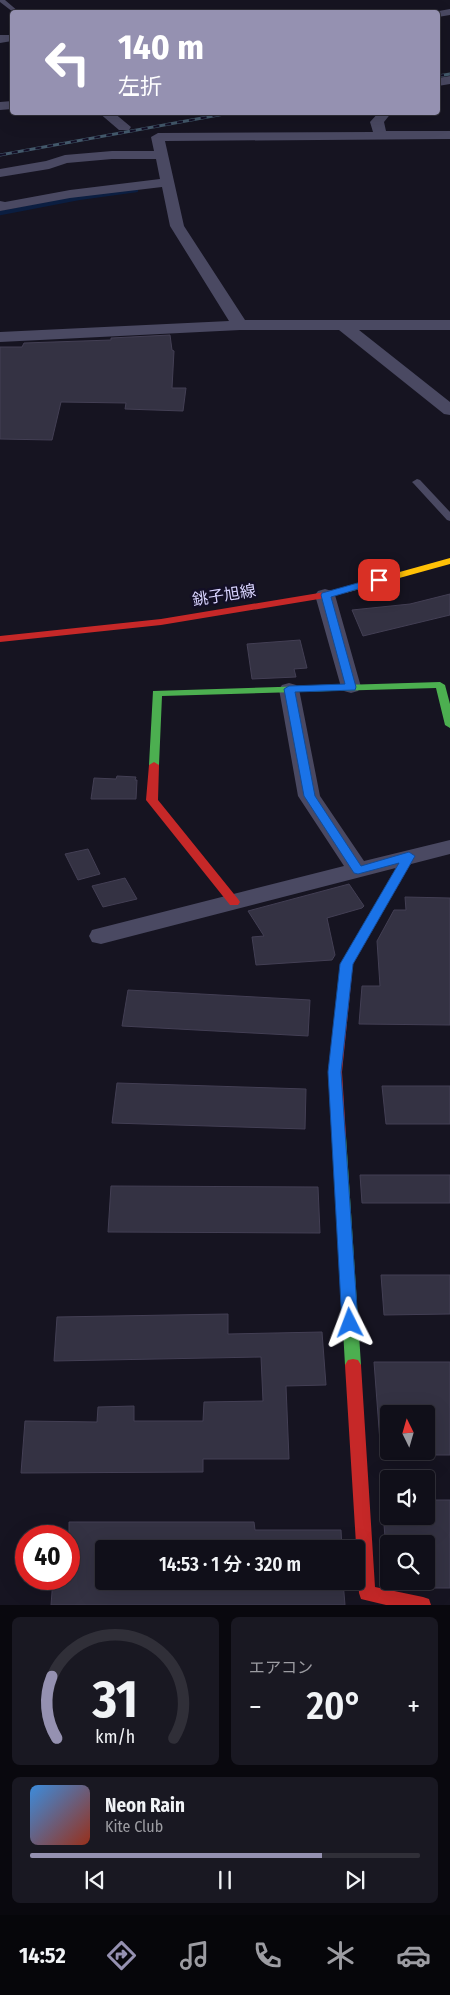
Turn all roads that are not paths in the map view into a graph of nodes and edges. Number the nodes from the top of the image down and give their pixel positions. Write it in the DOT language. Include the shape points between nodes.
graph roads {
  1 [pos="12,0"];
  2 [pos="2,1"];
  3 [pos="13,10"];
  4 [pos="108,115"];
  5 [pos="383,115"];
  6 [pos="124,127"];
  7 [pos="380,134"];
  8 [pos="450,135"];
  9 [pos="162,154"];
  10 [pos="0,173"];
  11 [pos="167,182"];
  12 [pos="0,205"];
  13 [pos="342,324"];
  14 [pos="240,325"];
  15 [pos="450,325"];
  16 [pos="0,337"];
  17 [pos="450,410"];
  18 [pos="417,482"];
  19 [pos="450,518"];
  20 [pos="450,561"];
  21 [pos="326,595"];
  22 [pos="0,639"];
  23 [pos="351,687"];
  24 [pos="289,689"];
  25 [pos="450,725"];
  26 [pos="450,847"];
  27 [pos="409,856"];
  28 [pos="358,870"];
  29 [pos="234,902"];
  30 [pos="102,936"];
  31 [pos="423,1605"];
  1 -- 2 [label="lane"];
  2 -- 3 [label="lane"];
  4 -- 6 [label="street"];
  5 -- 7 [label="street" via="377,122"];
  7 -- 8 [label="street"];
  7 -- 9 [label="street" via="158,137"];
  9 -- 10 [label="street" via="66,159"];
  9 -- 11 [label="street"];
  11 -- 12 [label="street"];
  11 -- 14 [label="street" via="177,226"];
  13 -- 14 [label="street"];
  13 -- 15 [label="street"];
  13 -- 17 [label="street"];
  14 -- 16 [label="street"];
  18 -- 19 [label="lane"];
  20 -- 21 [label="street, 銚子旭線"];
  21 -- 22 [label="street, 銚子旭線" via="161,622"];
  21 -- 23 [label="street"];
  23 -- 24 [label="street"];
  23 -- 25 [label="street" via="440,685"];
  24 -- 28 [label="street" via="310,796"];
  24 -- 29 [label="street" via="157,693 152,800"];
  26 -- 27 [label="street"];
  27 -- 28 [label="street"];
  27 -- 31 [label="street" via="347,964 335,1072 367,1594"];
  28 -- 29 [label="street"];
  29 -- 30 [label="street"];
}
